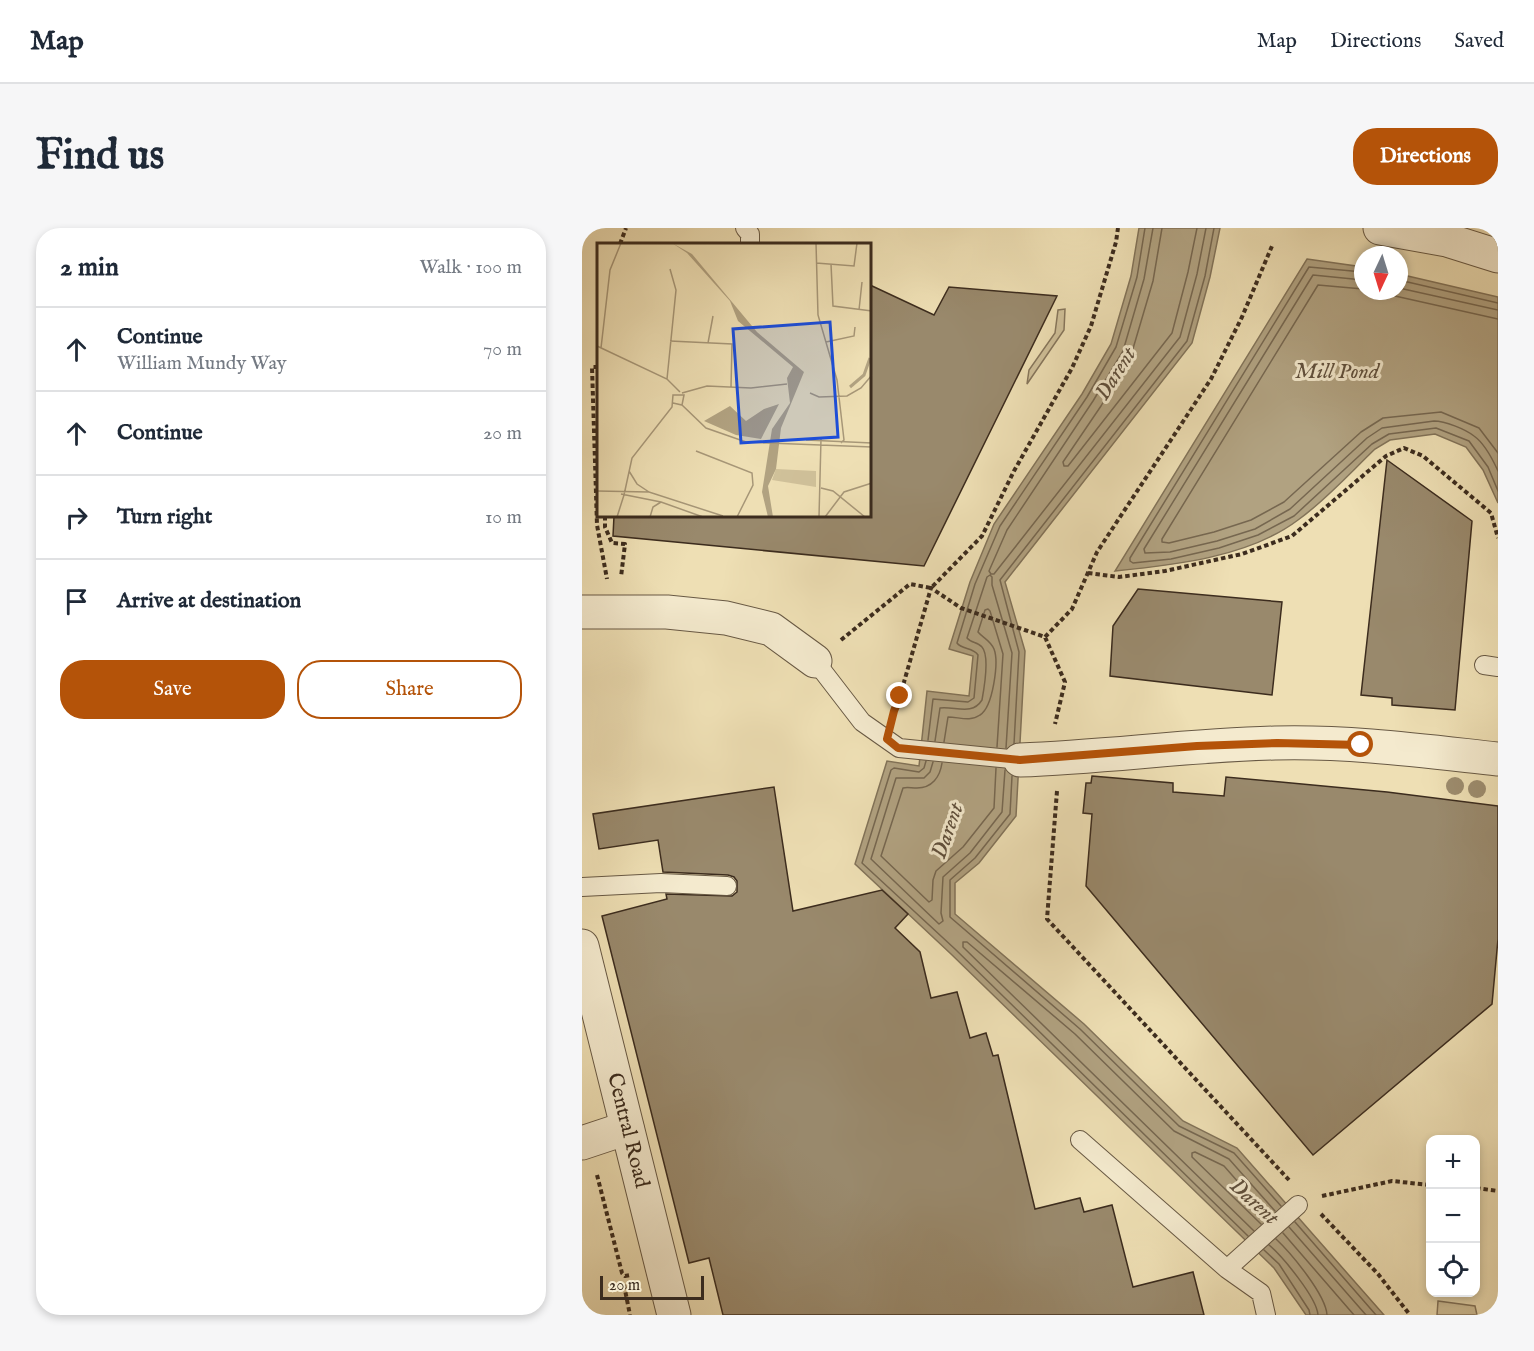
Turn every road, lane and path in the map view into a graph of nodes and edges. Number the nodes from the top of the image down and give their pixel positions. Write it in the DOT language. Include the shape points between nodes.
graph roads {
  1 [pos="626,228"];
  2 [pos="745,228"];
  3 [pos="1118,228"];
  4 [pos="1380,228"];
  5 [pos="620,243"];
  6 [pos="750,243"];
  7 [pos="1272,246"];
  8 [pos="1498,256"];
  9 [pos="597,367"];
  10 [pos="605,518"];
  11 [pos="1498,538"];
  12 [pos="1088,573"];
  13 [pos="622,574"];
  14 [pos="607,586"];
  15 [pos="931,588"];
  16 [pos="582,612"];
  17 [pos="1045,637"];
  18 [pos="815,662"];
  19 [pos="893,744"];
  20 [pos="1034,759"];
  21 [pos="1498,759"];
  22 [pos="727,886"];
  23 [pos="582,887"];
  24 [pos="582,946"];
  25 [pos="627,1128"];
  26 [pos="1080,1140"];
  27 [pos="582,1143"];
  28 [pos="597,1175"];
  29 [pos="1426,1184"];
  30 [pos="1480,1188"];
  31 [pos="1496,1190"];
  32 [pos="1302,1202"];
  33 [pos="1227,1269"];
  34 [pos="622,1272"];
  35 [pos="624,1285"];
  36 [pos="630,1315"];
  37 [pos="674,1315"];
  38 [pos="1266,1315"];
  39 [pos="1410,1315"];
  1 -- 5 [label="path"];
  2 -- 6 [label="lane"];
  3 -- 15 [label="path" via="1091,326 1072,368 982,536"];
  4 -- 8 [label="street" via="1447,240"];
  7 -- 12 [label="path" via="1211,379 1097,552"];
  9 -- 14 [label="path" via="592,367 597,525"];
  10 -- 13 [label="path" via="612,543 625,544"];
  11 -- 12 [label="path" via="1491,513 1424,456 1404,448 1386,456 1292,536 1242,554 1165,572 1119,577"];
  12 -- 17 [label="path" via="1072,609"];
  15 -- 17 [label="path" via="961,608"];
  15 -- 18 [label="path" via="910,584"];
  15 -- 19 [label="path" via="894,711"];
  16 -- 18 [label="street" via="667,612 726,618 771,629"];
  17 -- 20 [label="path" via="1065,682"];
  18 -- 19 [label="lane" via="862,722"];
  19 -- 20 [label="lane"];
  20 -- 21 [label="street" via="1277,743 1361,745"];
  20 -- 32 [label="path" via="1058,787 1047,919"];
  22 -- 23 [label="lane" via="662,883"];
  24 -- 25 [label="street, Central Road"];
  25 -- 27 [label="street"];
  25 -- 37 [label="street, Central Road"];
  26 -- 33 [label="lane"];
  28 -- 34 [label="path"];
  29 -- 32 [label="path" via="1392,1181"];
  30 -- 31 [label="path"];
  32 -- 33 [label="lane"];
  32 -- 39 [label="path" via="1378,1274"];
  33 -- 38 [label="lane" via="1261,1293"];
  35 -- 36 [label="path"];
}
